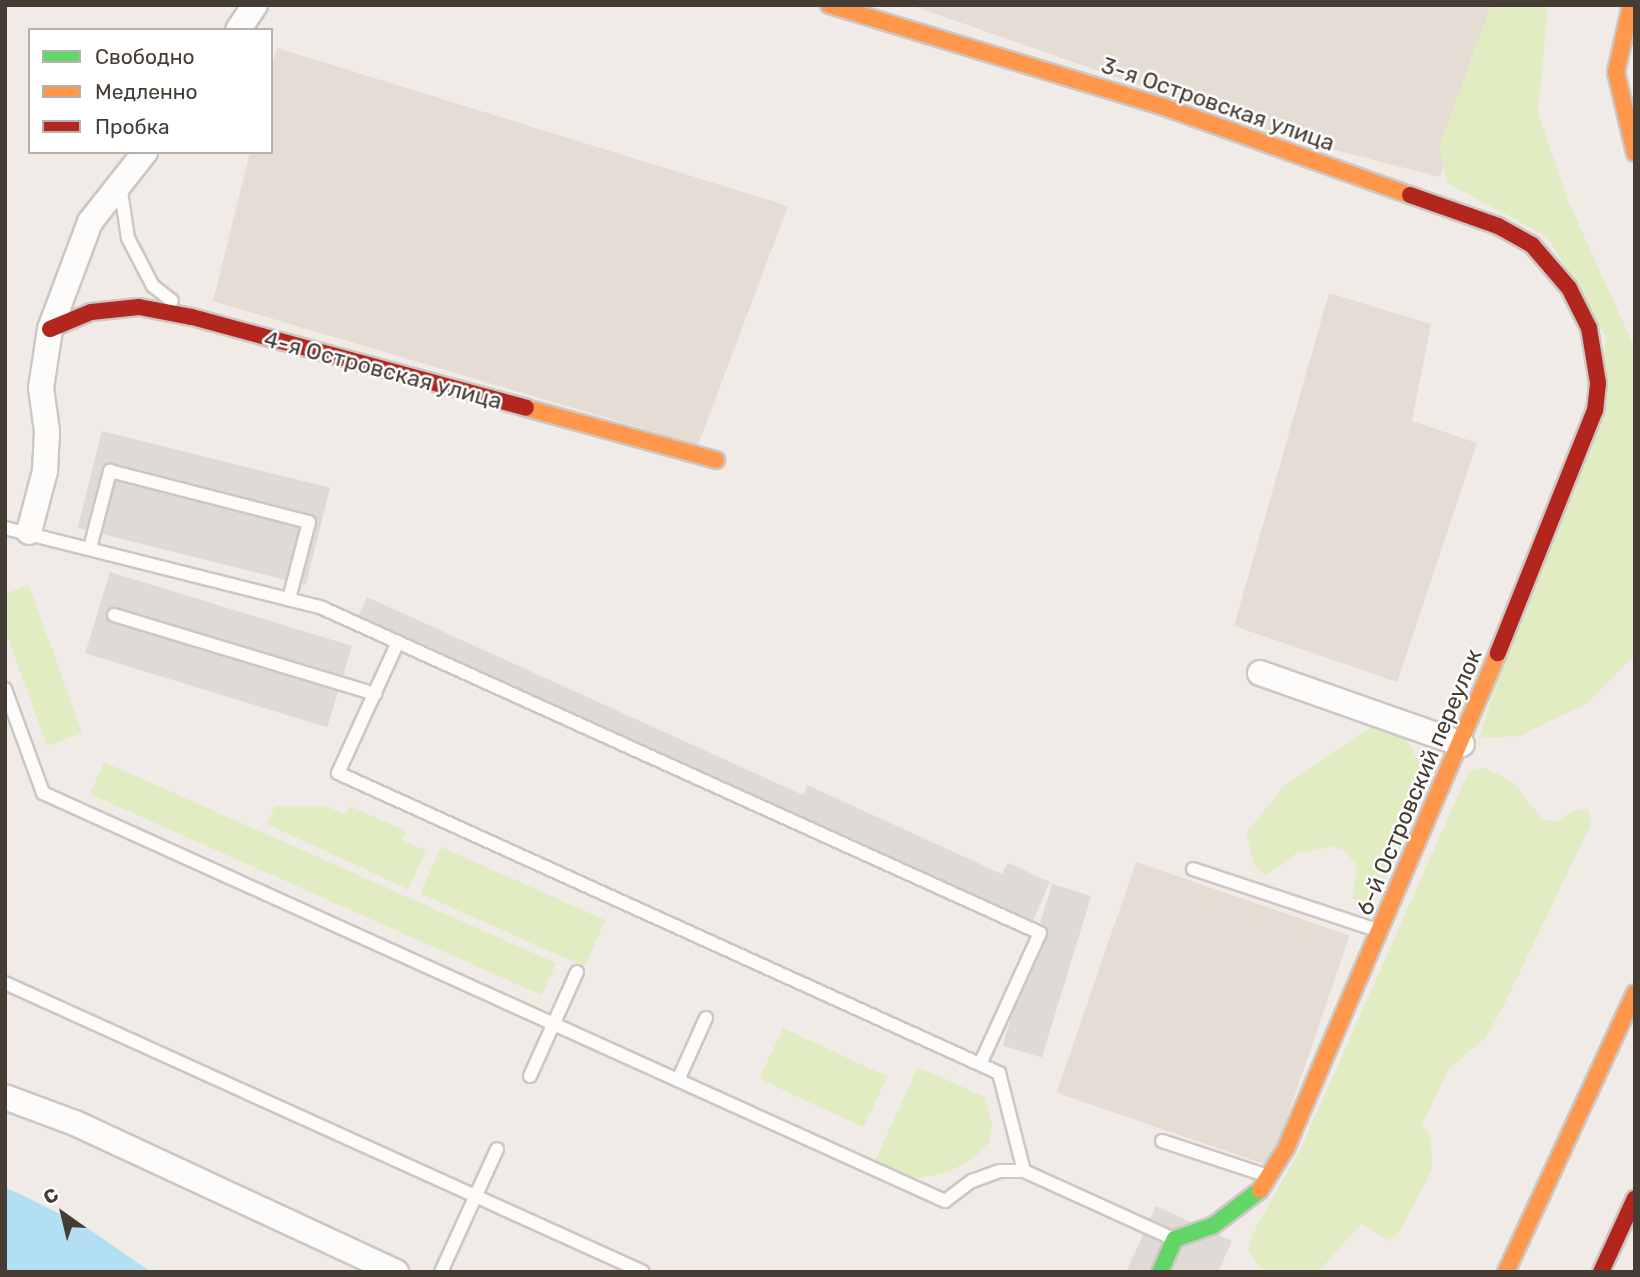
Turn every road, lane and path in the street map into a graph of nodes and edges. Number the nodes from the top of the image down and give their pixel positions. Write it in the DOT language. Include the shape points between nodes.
graph roads {
  1 [pos="255,5"];
  2 [pos="829,5"];
  3 [pos="1631,5"];
  4 [pos="239,28"];
  5 [pos="1635,153"];
  6 [pos="143,154"];
  7 [pos="119,183"];
  8 [pos="1569,288"];
  9 [pos="192,317"];
  10 [pos="50,329"];
  11 [pos="716,460"];
  12 [pos="17,530"];
  13 [pos="90,548"];
  14 [pos="289,599"];
  15 [pos="114,615"];
  16 [pos="398,642"];
  17 [pos="1260,673"];
  18 [pos="5,689"];
  19 [pos="374,694"];
  20 [pos="1462,744"];
  21 [pos="1193,869"];
  22 [pos="1380,931"];
  23 [pos="577,972"];
  24 [pos="5,983"];
  25 [pos="1635,992"];
  26 [pos="706,1018"];
  27 [pos="554,1024"];
  28 [pos="980,1064"];
  29 [pos="530,1076"];
  30 [pos="678,1080"];
  31 [pos="5,1097"];
  32 [pos="1162,1141"];
  33 [pos="497,1149"];
  34 [pos="1024,1171"];
  35 [pos="1271,1176"];
  36 [pos="475,1196"];
  37 [pos="1635,1198"];
  38 [pos="1175,1240"];
  39 [pos="396,1272"];
  40 [pos="441,1272"];
  41 [pos="643,1272"];
  42 [pos="1160,1272"];
  43 [pos="1506,1272"];
  44 [pos="1601,1272"];
  1 -- 4 [label="street"];
  2 -- 8 [label="street, 3-я Островская улица" via="1164,107 1498,226 1532,244"];
  3 -- 5 [label="street" via="1616,72"];
  6 -- 7 [label="street"];
  7 -- 9 [label="lane" via="128,238 153,286"];
  7 -- 10 [label="street" via="90,222"];
  8 -- 20 [label="street, 6-й Островский переулок" via="1589,328 1595,355 1595,410"];
  9 -- 10 [label="street, 4-я Островская улица" via="139,307 91,312"];
  9 -- 11 [label="street, 4-я Островская улица"];
  10 -- 12 [label="street" via="41,388 47,431 45,471"];
  12 -- 13 [label="lane"];
  13 -- 14 [label="lane"];
  13 -- 14 [label="lane" via="110,471 136,477 309,522"];
  14 -- 16 [label="lane" via="320,607"];
  15 -- 19 [label="lane"];
  16 -- 19 [label="lane"];
  16 -- 28 [label="lane" via="1040,933"];
  17 -- 20 [label="street"];
  18 -- 27 [label="lane" via="43,793"];
  19 -- 28 [label="lane" via="338,773"];
  20 -- 22 [label="street, 6-й Островский переулок"];
  21 -- 22 [label="lane"];
  22 -- 35 [label="street, 6-й Островский переулок"];
  23 -- 27 [label="lane"];
  24 -- 36 [label="lane"];
  25 -- 43 [label="street"];
  26 -- 30 [label="lane"];
  27 -- 29 [label="lane"];
  27 -- 30 [label="lane"];
  28 -- 34 [label="lane" via="999,1073"];
  30 -- 34 [label="lane" via="944,1201 972,1181 1000,1171"];
  31 -- 39 [label="street" via="75,1124"];
  32 -- 35 [label="lane"];
  33 -- 36 [label="lane"];
  34 -- 38 [label="lane"];
  35 -- 38 [label="street, 6-й Островский переулок" via="1250,1201 1214,1225"];
  36 -- 40 [label="lane"];
  36 -- 41 [label="lane"];
  37 -- 44 [label="street"];
  38 -- 42 [label="street"];
}
